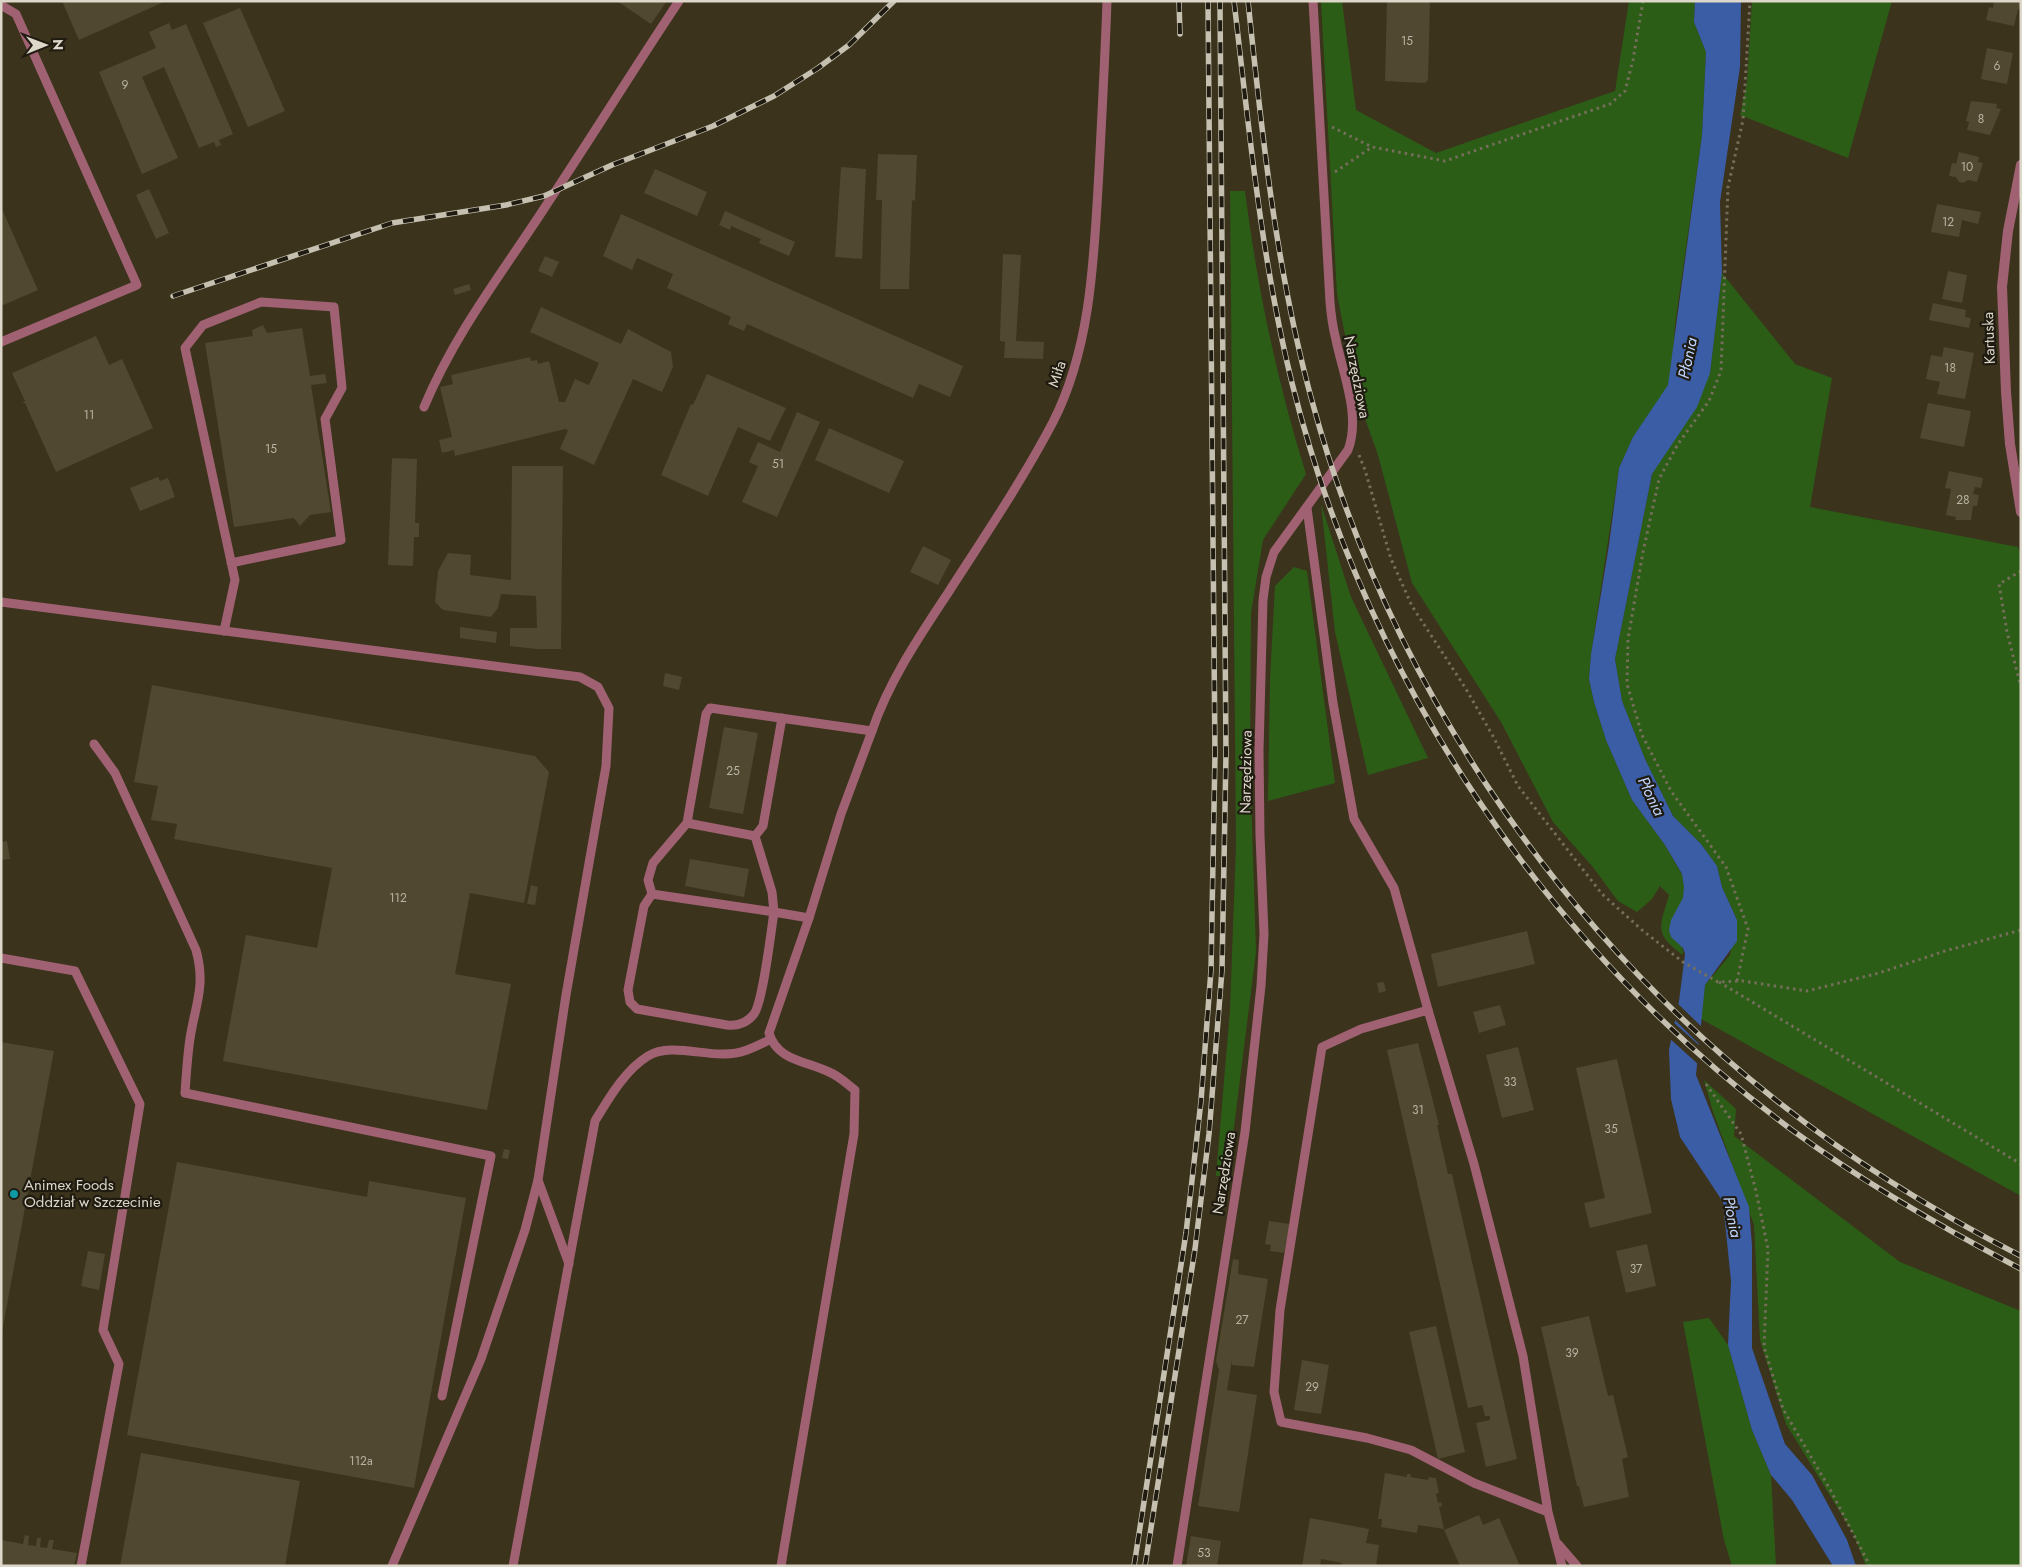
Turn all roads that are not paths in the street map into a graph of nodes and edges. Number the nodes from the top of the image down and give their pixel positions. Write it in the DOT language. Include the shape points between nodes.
graph roads {
  1 [pos="679,1"];
  2 [pos="1107,1"];
  3 [pos="1313,1"];
  4 [pos="1,5"];
  5 [pos="2021,164"];
  6 [pos="1,342"];
  7 [pos="424,407"];
  8 [pos="1307,508"];
  9 [pos="2021,512"];
  10 [pos="231,564"];
  11 [pos="1,602"];
  12 [pos="224,631"];
  13 [pos="782,718"];
  14 [pos="872,731"];
  15 [pos="94,744"];
  16 [pos="687,823"];
  17 [pos="755,836"];
  18 [pos="652,894"];
  19 [pos="774,912"];
  20 [pos="809,918"];
  21 [pos="1,958"];
  22 [pos="1428,1010"];
  23 [pos="771,1039"];
  24 [pos="538,1180"];
  25 [pos="569,1264"];
  26 [pos="442,1396"];
  27 [pos="1548,1512"];
  28 [pos="1556,1542"];
  29 [pos="81,1566"];
  30 [pos="392,1566"];
  31 [pos="513,1566"];
  32 [pos="781,1566"];
  33 [pos="1176,1566"];
  34 [pos="1562,1566"];
  35 [pos="1577,1566"];
  1 -- 7 [label="lane" via="471,316 441,367"];
  2 -- 14 [label="lane, Miła" via="1096,225 1088,297 1073,371 1054,420 914,645 880,706"];
  3 -- 8 [label="lane, Narzędziowa" via="1330,302 1351,409 1351,442"];
  4 -- 6 [label="lane" via="16,14 137,286"];
  5 -- 9 [label="street, Kartuska" via="2008,231 2002,287 2010,444"];
  8 -- 22 [label="lane" via="1333,703 1354,819 1394,888"];
  8 -- 33 [label="lane, Narzędziowa" via="1274,552 1264,588 1259,751 1264,934 1261,986 1243,1141"];
  10 -- 10 [label="lane" via="185,348 203,325 261,302 334,307 342,388 325,419 341,540"];
  10 -- 12 [label="lane" via="235,580"];
  11 -- 12 [label="lane"];
  12 -- 24 [label="lane" via="580,677 598,687 609,708 606,766"];
  13 -- 14 [label="lane"];
  13 -- 16 [label="lane" via="710,708 706,714"];
  13 -- 17 [label="lane" via="763,826"];
  14 -- 20 [label="lane, Miła" via="841,814"];
  15 -- 26 [label="lane" via="115,773 196,950 202,970 189,1045 185,1093 492,1156"];
  16 -- 17 [label="lane"];
  16 -- 18 [label="lane" via="653,863 648,880"];
  17 -- 19 [label="lane" via="772,892"];
  18 -- 19 [label="lane"];
  18 -- 19 [label="lane" via="644,906 628,990 630,1002 637,1008 727,1025 746,1021 758,1007"];
  19 -- 20 [label="lane"];
  20 -- 23 [label="lane, Miła" via="769,1033"];
  21 -- 29 [label="lane" via="76,971 140,1104 104,1330 119,1364"];
  22 -- 27 [label="lane" via="1474,1164 1523,1356"];
  22 -- 27 [label="lane" via="1361,1029 1322,1047 1280,1310 1274,1392 1281,1422 1411,1450 1474,1483"];
  23 -- 25 [label="lane" via="746,1052 662,1051 649,1055 628,1074 595,1121"];
  23 -- 32 [label="lane" via="782,1054 831,1072 855,1090 854,1134"];
  24 -- 25 [label="lane"];
  24 -- 30 [label="lane" via="525,1230 481,1359"];
  25 -- 31 [label="lane"];
  27 -- 28 [label="lane"];
  28 -- 34 [label="lane"];
  28 -- 35 [label="lane"];
}
